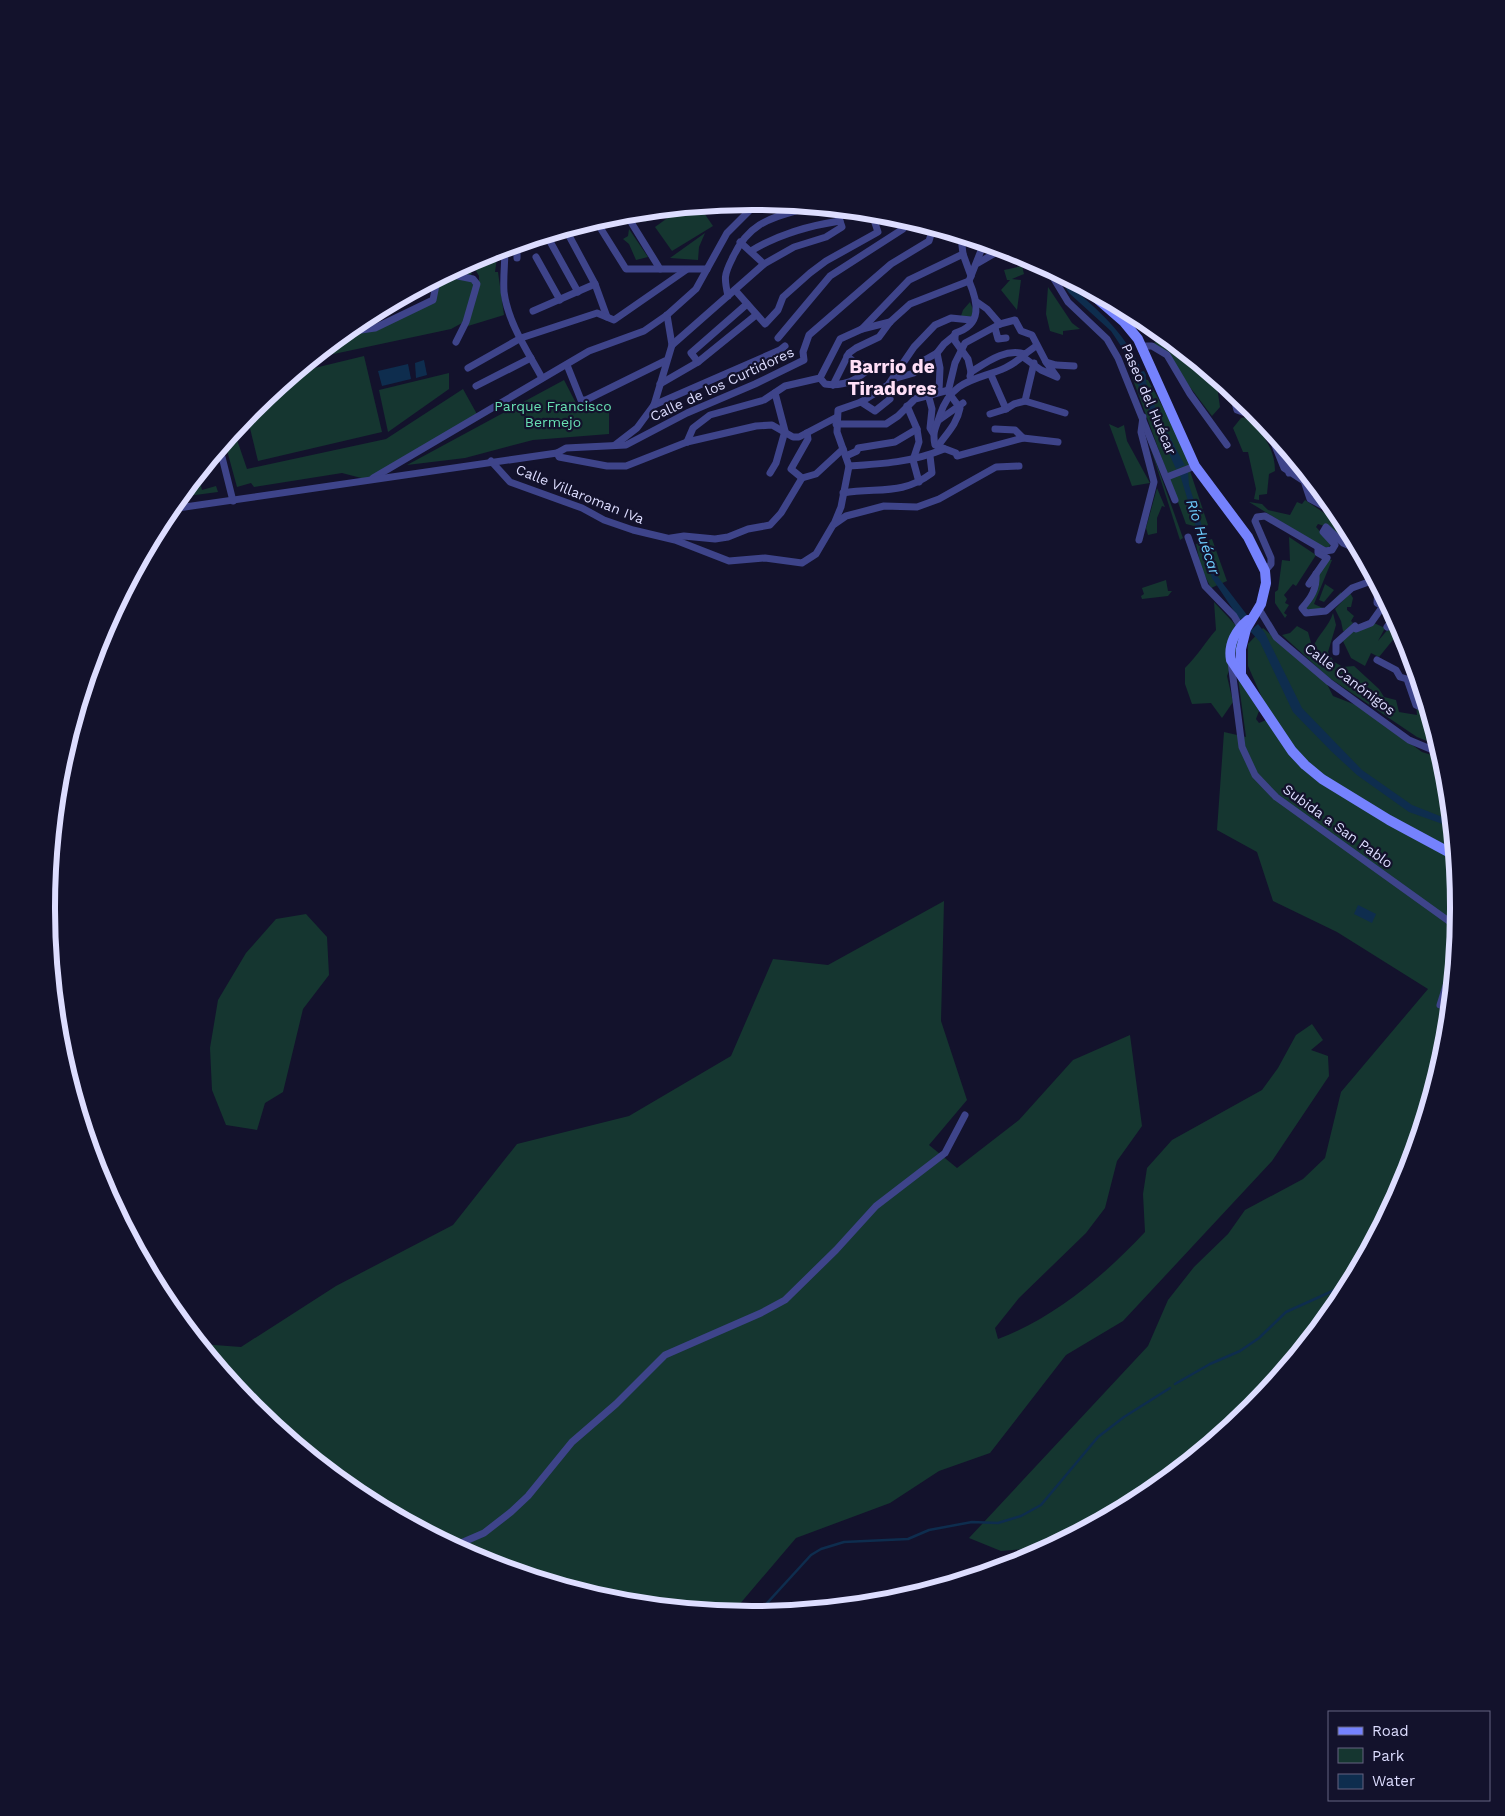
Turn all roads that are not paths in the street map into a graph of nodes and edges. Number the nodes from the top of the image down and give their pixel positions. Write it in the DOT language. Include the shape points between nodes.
graph roads {
  1 [pos="750,210"];
  2 [pos="795,212"];
  3 [pos="838,215"];
  4 [pos="631,221"];
  5 [pos="840,221"];
  6 [pos="874,221"];
  7 [pos="600,228"];
  8 [pos="903,229"];
  9 [pos="932,234"];
  10 [pos="569,235"];
  11 [pos="550,241"];
  12 [pos="740,242"];
  13 [pos="961,243"];
  14 [pos="982,250"];
  15 [pos="751,251"];
  16 [pos="517,252"];
  17 [pos="963,254"];
  18 [pos="993,254"];
  19 [pos="506,257"];
  20 [pos="536,257"];
  21 [pos="517,258"];
  22 [pos="978,262"];
  23 [pos="764,264"];
  24 [pos="660,269"];
  25 [pos="707,269"];
  26 [pos="686,270"];
  27 [pos="458,276"];
  28 [pos="970,279"];
  29 [pos="1054,279"];
  30 [pos="594,284"];
  31 [pos="436,287"];
  32 [pos="735,290"];
  33 [pos="578,292"];
  34 [pos="728,296"];
  35 [pos="560,300"];
  36 [pos="977,302"];
  37 [pos="747,304"];
  38 [pos="1107,308"];
  39 [pos="533,311"];
  40 [pos="667,315"];
  41 [pos="756,315"];
  42 [pos="607,317"];
  43 [pos="890,322"];
  44 [pos="971,322"];
  45 [pos="998,326"];
  46 [pos="862,329"];
  47 [pos="363,330"];
  48 [pos="955,335"];
  49 [pos="521,338"];
  50 [pos="778,338"];
  51 [pos="1006,338"];
  52 [pos="975,339"];
  53 [pos="456,342"];
  54 [pos="672,346"];
  55 [pos="786,346"];
  56 [pos="1141,346"];
  57 [pos="1037,348"];
  58 [pos="961,351"];
  59 [pos="937,353"];
  60 [pos="848,356"];
  61 [pos="1024,356"];
  62 [pos="531,358"];
  63 [pos="665,362"];
  64 [pos="698,362"];
  65 [pos="1046,362"];
  66 [pos="1034,363"];
  67 [pos="567,365"];
  68 [pos="1074,366"];
  69 [pos="468,368"];
  70 [pos="971,372"];
  71 [pos="991,375"];
  72 [pos="542,378"];
  73 [pos="820,378"];
  74 [pos="893,379"];
  75 [pos="969,380"];
  76 [pos="660,384"];
  77 [pos="832,385"];
  78 [pos="476,386"];
  79 [pos="939,391"];
  80 [pos="949,392"];
  81 [pos="775,393"];
  82 [pos="928,394"];
  83 [pos="890,399"];
  84 [pos="1024,401"];
  85 [pos="861,402"];
  86 [pos="654,405"];
  87 [pos="960,405"];
  88 [pos="907,406"];
  89 [pos="1006,409"];
  90 [pos="1065,413"];
  91 [pos="990,414"];
  92 [pos="1143,416"];
  93 [pos="837,418"];
  94 [pos="939,421"];
  95 [pos="917,429"];
  96 [pos="995,429"];
  97 [pos="785,431"];
  98 [pos="807,433"];
  99 [pos="933,433"];
  100 [pos="1023,438"];
  101 [pos="687,442"];
  102 [pos="1058,442"];
  103 [pos="1227,445"];
  104 [pos="1274,445"];
  105 [pos="612,447"];
  106 [pos="941,448"];
  107 [pos="844,452"];
  108 [pos="557,453"];
  109 [pos="222,456"];
  110 [pos="930,456"];
  111 [pos="1286,459"];
  112 [pos="913,460"];
  113 [pos="491,461"];
  114 [pos="849,466"];
  115 [pos="1020,466"];
  116 [pos="1192,467"];
  117 [pos="770,473"];
  118 [pos="1289,473"];
  119 [pos="1170,475"];
  120 [pos="802,478"];
  121 [pos="369,480"];
  122 [pos="919,482"];
  123 [pos="843,493"];
  124 [pos="1175,500"];
  125 [pos="233,501"];
  126 [pos="1321,504"];
  127 [pos="182,508"];
  128 [pos="833,525"];
  129 [pos="1188,537"];
  130 [pos="669,538"];
  131 [pos="1138,540"];
  132 [pos="1349,546"];
  133 [pos="1318,549"];
  134 [pos="1265,571"];
  135 [pos="1316,574"];
  136 [pos="1369,582"];
  137 [pos="1309,584"];
  138 [pos="1382,608"];
  139 [pos="1257,612"];
  140 [pos="1389,624"];
  141 [pos="1387,627"];
  142 [pos="1243,628"];
  143 [pos="1336,652"];
  144 [pos="1231,660"];
  145 [pos="1377,660"];
  146 [pos="1241,673"];
  147 [pos="1420,707"];
  148 [pos="1431,749"];
  149 [pos="1448,852"];
  150 [pos="1450,922"];
  151 [pos="1445,988"];
  152 [pos="1440,1005"];
  153 [pos="965,1115"];
  154 [pos="463,1542"];
  1 -- 25 [label="street" via="727,233"];
  2 -- 12 [label="street" via="748,231"];
  3 -- 5 [label="street"];
  4 -- 24 [label="street"];
  5 -- 15 [label="street" via="787,233"];
  5 -- 23 [label="street" via="842,227 826,237 794,247"];
  6 -- 41 [label="street" via="878,232 810,273 783,298 778,310 764,324"];
  7 -- 24 [label="street" via="626,269"];
  8 -- 50 [label="street" via="830,276"];
  9 -- 105 [label="street, Calle de los Curtidores" via="930,241 891,264 809,335 803,352 804,360 687,413 626,445"];
  10 -- 30 [label="street"];
  11 -- 33 [label="street"];
  12 -- 15 [label="street"];
  12 -- 34 [label="street" via="724,278"];
  13 -- 17 [label="street"];
  14 -- 22 [label="street"];
  15 -- 23 [label="street"];
  16 -- 21 [label="street"];
  17 -- 28 [label="street"];
  17 -- 46 [label="street" via="909,280"];
  18 -- 22 [label="street"];
  19 -- 49 [label="street" via="504,291"];
  20 -- 35 [label="street"];
  22 -- 28 [label="street"];
  23 -- 32 [label="street"];
  24 -- 26 [label="street"];
  25 -- 26 [label="street"];
  25 -- 40 [label="street" via="696,289"];
  26 -- 42 [label="street" via="614,320"];
  27 -- 53 [label="street" via="473,279 477,284 466,322"];
  28 -- 36 [label="street"];
  28 -- 43 [label="street" via="916,301"];
  29 -- 92 [label="street, Paseo del Huécar" via="1068,302 1107,338"];
  30 -- 33 [label="street"];
  30 -- 42 [label="street"];
  31 -- 47 [label="street" via="433,300 375,328"];
  32 -- 34 [label="street"];
  32 -- 37 [label="street"];
  33 -- 35 [label="street"];
  34 -- 54 [label="street"];
  35 -- 39 [label="street"];
  36 -- 44 [label="street"];
  36 -- 45 [label="street" via="987,309"];
  37 -- 41 [label="street"];
  37 -- 64 [label="street" via="692,353"];
  38 -- 56 [label="street, Paseo del Huécar" via="1124,322"];
  40 -- 54 [label="street"];
  40 -- 67 [label="street" via="644,331 589,351"];
  41 -- 64 [label="street"];
  42 -- 49 [label="street" via="597,313"];
  43 -- 46 [label="street"];
  43 -- 60 [label="street" via="879,338 856,348"];
  44 -- 48 [label="street"];
  44 -- 52 [label="street"];
  44 -- 74 [label="street" via="951,318 935,325 914,347"];
  45 -- 51 [label="street" via="998,339"];
  45 -- 52 [label="street"];
  45 -- 57 [label="street" via="1014,320 1021,331 1032,334"];
  46 -- 73 [label="street" via="840,339"];
  48 -- 58 [label="street"];
  48 -- 59 [label="street"];
  49 -- 62 [label="street"];
  49 -- 69 [label="street"];
  52 -- 58 [label="street" via="965,343"];
  54 -- 63 [label="street"];
  55 -- 86 [label="street"];
  56 -- 103 [label="street" via="1152,346 1167,355"];
  56 -- 116 [label="street, Paseo del Huécar"];
  57 -- 61 [label="street"];
  57 -- 65 [label="street"];
  58 -- 70 [label="street" via="968,358"];
  58 -- 80 [label="street"];
  59 -- 74 [label="street" via="923,361 914,373"];
  59 -- 79 [label="street"];
  60 -- 77 [label="street"];
  60 -- 77 [label="street" via="871,367 848,384"];
  61 -- 66 [label="street"];
  61 -- 70 [label="street" via="1020,353 998,356"];
  61 -- 71 [label="street"];
  62 -- 72 [label="street"];
  62 -- 78 [label="street"];
  63 -- 67 [label="street" via="586,400 581,400"];
  63 -- 76 [label="street"];
  64 -- 76 [label="street"];
  65 -- 66 [label="street" via="1057,377"];
  65 -- 68 [label="street"];
  66 -- 84 [label="street"];
  67 -- 72 [label="street"];
  70 -- 75 [label="street"];
  71 -- 75 [label="street"];
  71 -- 89 [label="street"];
  72 -- 121 [label="street"];
  73 -- 77 [label="street" via="825,384"];
  73 -- 81 [label="street" via="785,386"];
  74 -- 85 [label="street"];
  75 -- 80 [label="street"];
  76 -- 86 [label="street"];
  79 -- 80 [label="street"];
  79 -- 82 [label="street"];
  80 -- 87 [label="street"];
  80 -- 94 [label="street"];
  81 -- 97 [label="street"];
  81 -- 101 [label="street" via="764,400 710,415 693,428"];
  82 -- 88 [label="street"];
  82 -- 99 [label="street"];
  83 -- 85 [label="street" via="875,411"];
  84 -- 89 [label="street"];
  84 -- 90 [label="street"];
  85 -- 93 [label="street" via="838,410"];
  86 -- 105 [label="street" via="637,428"];
  87 -- 94 [label="street"];
  87 -- 106 [label="street" via="959,415"];
  88 -- 93 [label="street" via="886,424"];
  88 -- 95 [label="street"];
  89 -- 91 [label="street"];
  92 -- 119 [label="street, Paseo del Huécar"];
  92 -- 131 [label="street" via="1141,432 1154,482"];
  93 -- 98 [label="street"];
  93 -- 107 [label="street" via="836,432"];
  94 -- 99 [label="street"];
  95 -- 107 [label="street" via="895,442"];
  95 -- 112 [label="street" via="919,442"];
  96 -- 100 [label="street" via="1015,430"];
  97 -- 98 [label="street" via="795,438"];
  97 -- 101 [label="street" via="772,425 762,425"];
  97 -- 117 [label="street"];
  98 -- 120 [label="street" via="808,439 790,468"];
  99 -- 106 [label="street" via="935,445"];
  100 -- 102 [label="street"];
  100 -- 106 [label="street" via="957,456"];
  101 -- 108 [label="street" via="626,466 606,466 559,457"];
  104 -- 118 [label="street" via="1278,458"];
  105 -- 108 [label="street" via="566,448"];
  106 -- 110 [label="street"];
  107 -- 114 [label="street"];
  107 -- 120 [label="street" via="816,474"];
  108 -- 113 [label="street"];
  109 -- 125 [label="street"];
  110 -- 112 [label="street"];
  110 -- 122 [label="street" via="932,473"];
  111 -- 118 [label="street"];
  112 -- 114 [label="street"];
  112 -- 122 [label="street"];
  113 -- 121 [label="street"];
  113 -- 130 [label="street, Calle Villaroman IVa" via="510,482 582,508 604,520"];
  114 -- 123 [label="street, Calle Villaroman IVa"];
  115 -- 128 [label="street" via="996,466 939,499 916,507 884,506 846,516"];
  116 -- 119 [label="street"];
  116 -- 134 [label="street, Paseo del Huécar" via="1248,537"];
  118 -- 126 [label="street" via="1304,481 1310,499"];
  119 -- 124 [label="street, Paseo del Huécar"];
  120 -- 130 [label="street" via="770,525 748,528 715,539"];
  121 -- 125 [label="street"];
  122 -- 123 [label="street" via="902,489"];
  123 -- 128 [label="street, Calle Villaroman IVa"];
  125 -- 127 [label="street"];
  128 -- 130 [label="street, Calle Villaroman IVa" via="816,554 802,563 765,558 729,561"];
  129 -- 142 [label="street" via="1205,586"];
  132 -- 133 [label="street" via="1326,528 1323,532 1334,548 1329,551"];
  133 -- 134 [label="street" via="1265,516 1257,517 1255,521 1271,558 1271,564"];
  133 -- 135 [label="street" via="1318,553 1327,558"];
  134 -- 139 [label="street" via="1266,583"];
  135 -- 136 [label="street" via="1312,597 1302,608 1306,613 1326,611 1352,588"];
  135 -- 137 [label="street"];
  138 -- 143 [label="street" via="1371,623 1356,629 1355,626 1340,639 1336,643"];
  139 -- 142 [label="street"];
  139 -- 148 [label="street, Calle Canónigos" via="1276,637 1329,682 1409,740"];
  140 -- 141 [label="street"];
  142 -- 144 [label="street" via="1232,640"];
  142 -- 146 [label="street"];
  144 -- 146 [label="street"];
  144 -- 150 [label="street, Subida a San Pablo" via="1242,747 1255,775 1276,797"];
  145 -- 147 [label="street, Calle Canónigos" via="1407,679"];
  146 -- 149 [label="street" via="1292,751 1311,770 1411,833"];
  151 -- 152 [label="street"];
  153 -- 154 [label="street" via="944,1153 876,1206 784,1300 665,1355 578,1437 511,1512 484,1533"];
}
